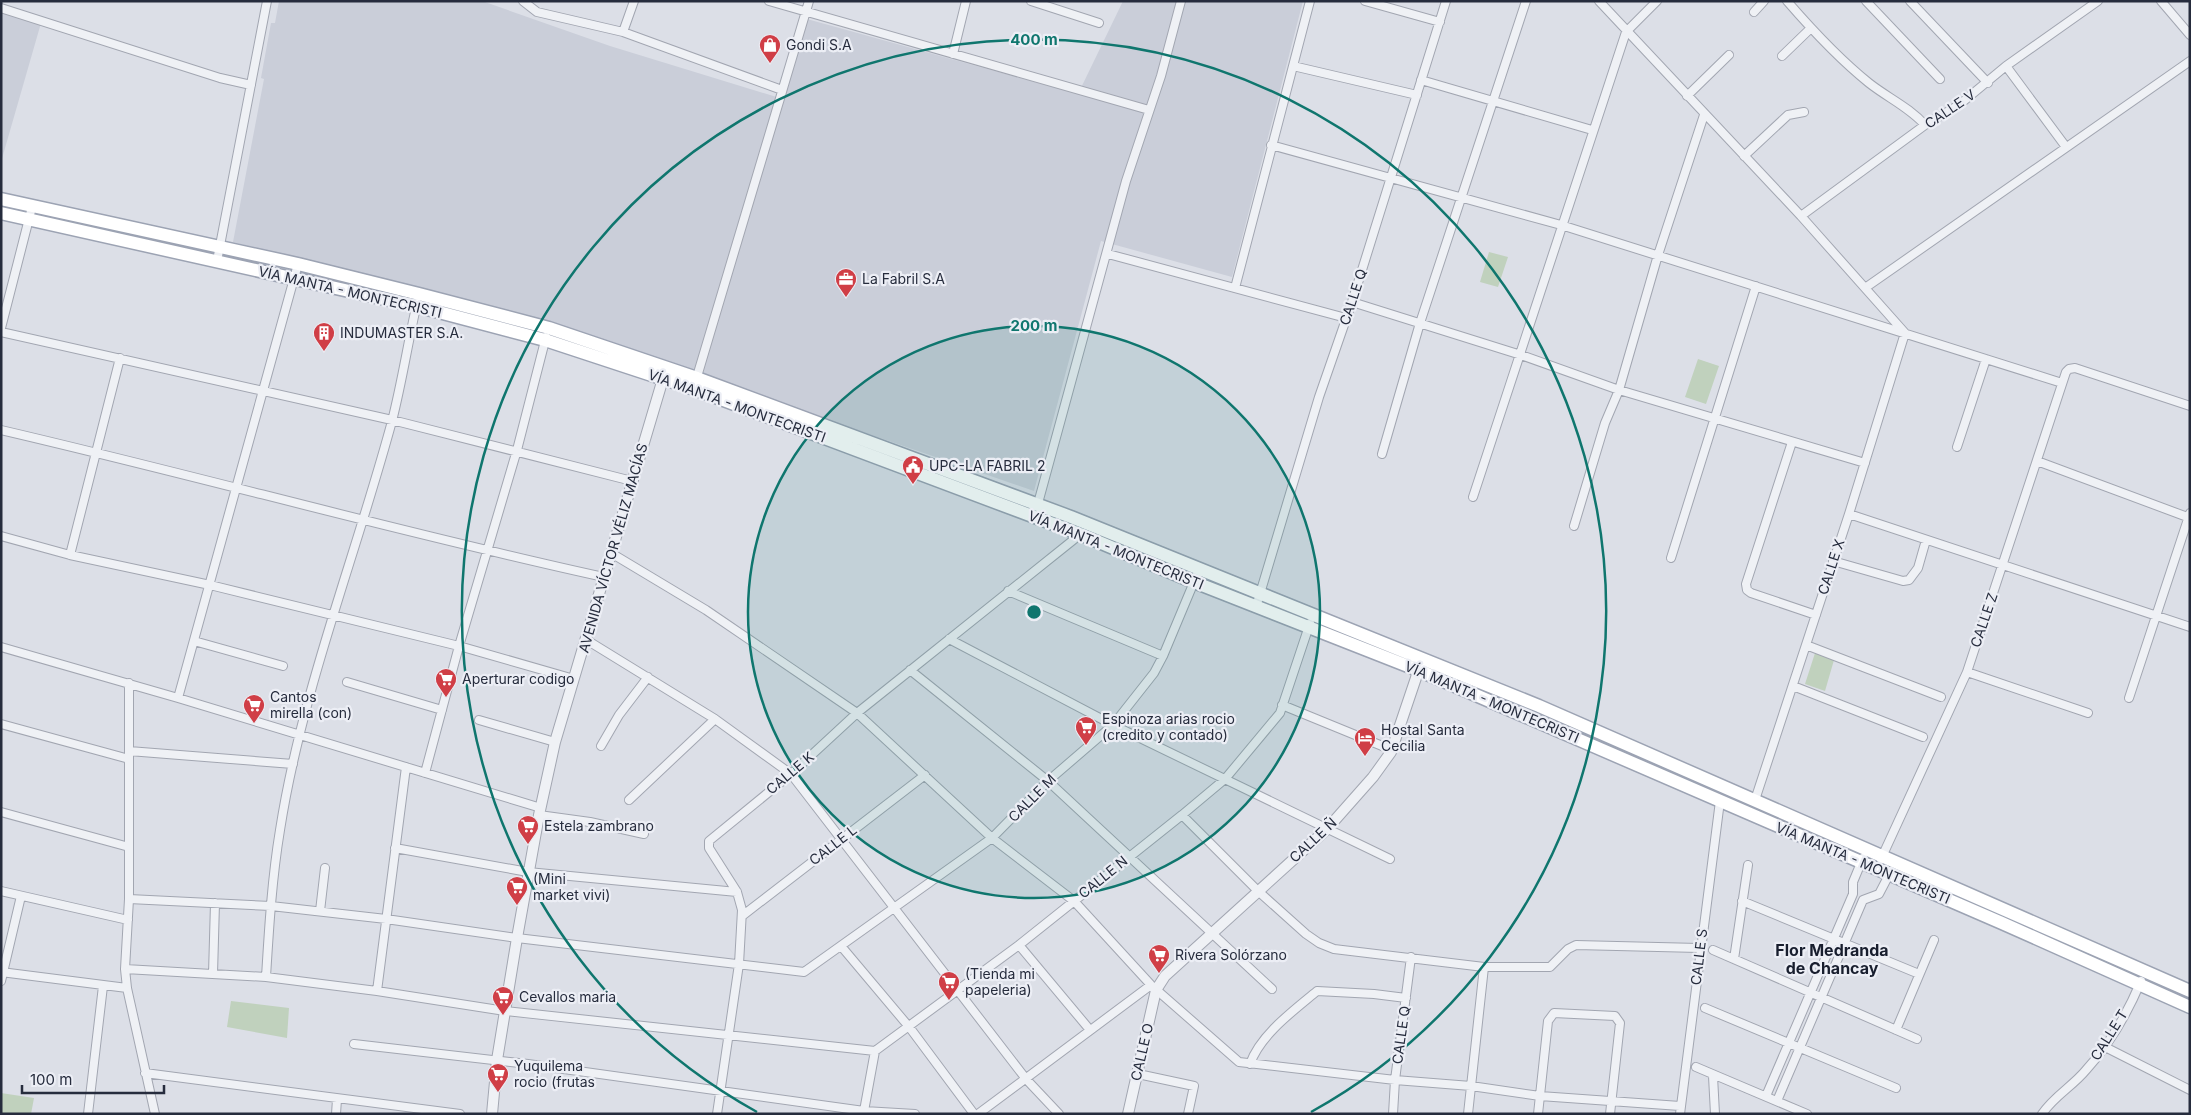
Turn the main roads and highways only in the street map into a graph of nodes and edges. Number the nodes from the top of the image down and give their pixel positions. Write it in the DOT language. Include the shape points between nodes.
graph roads {
  1 [pos="1,199"];
  2 [pos="1,212"];
  3 [pos="31,214"];
  4 [pos="418,300"];
  5 [pos="1036,510"];
  6 [pos="1197,576"];
  7 [pos="1311,620"];
  8 [pos="1420,664"];
  9 [pos="2190,991"];
  10 [pos="2190,1007"];
  1 -- 3 [label="main road, VÍA MANTA - MONTECRISTI"];
  2 -- 3 [label="main road, VÍA MANTA - MONTECRISTI"];
  3 -- 4 [label="main road, VÍA MANTA - MONTECRISTI" via="294,279"];
  3 -- 4 [label="main road, VÍA MANTA - MONTECRISTI" via="298,264"];
  4 -- 5 [label="main road, VÍA MANTA - MONTECRISTI" via="547,334 665,372"];
  5 -- 6 [label="main road, VÍA MANTA - MONTECRISTI" via="1080,534"];
  5 -- 6 [label="main road, VÍA MANTA - MONTECRISTI" via="1091,525"];
  6 -- 7 [label="main road, VÍA MANTA - MONTECRISTI" via="1260,593"];
  6 -- 7 [label="main road, VÍA MANTA - MONTECRISTI" via="1256,607"];
  7 -- 8 [label="main road, VÍA MANTA - MONTECRISTI"];
  8 -- 9 [label="main road, VÍA MANTA - MONTECRISTI" via="1539,706"];
  8 -- 10 [label="main road, VÍA MANTA - MONTECRISTI" via="1720,801"];
}
